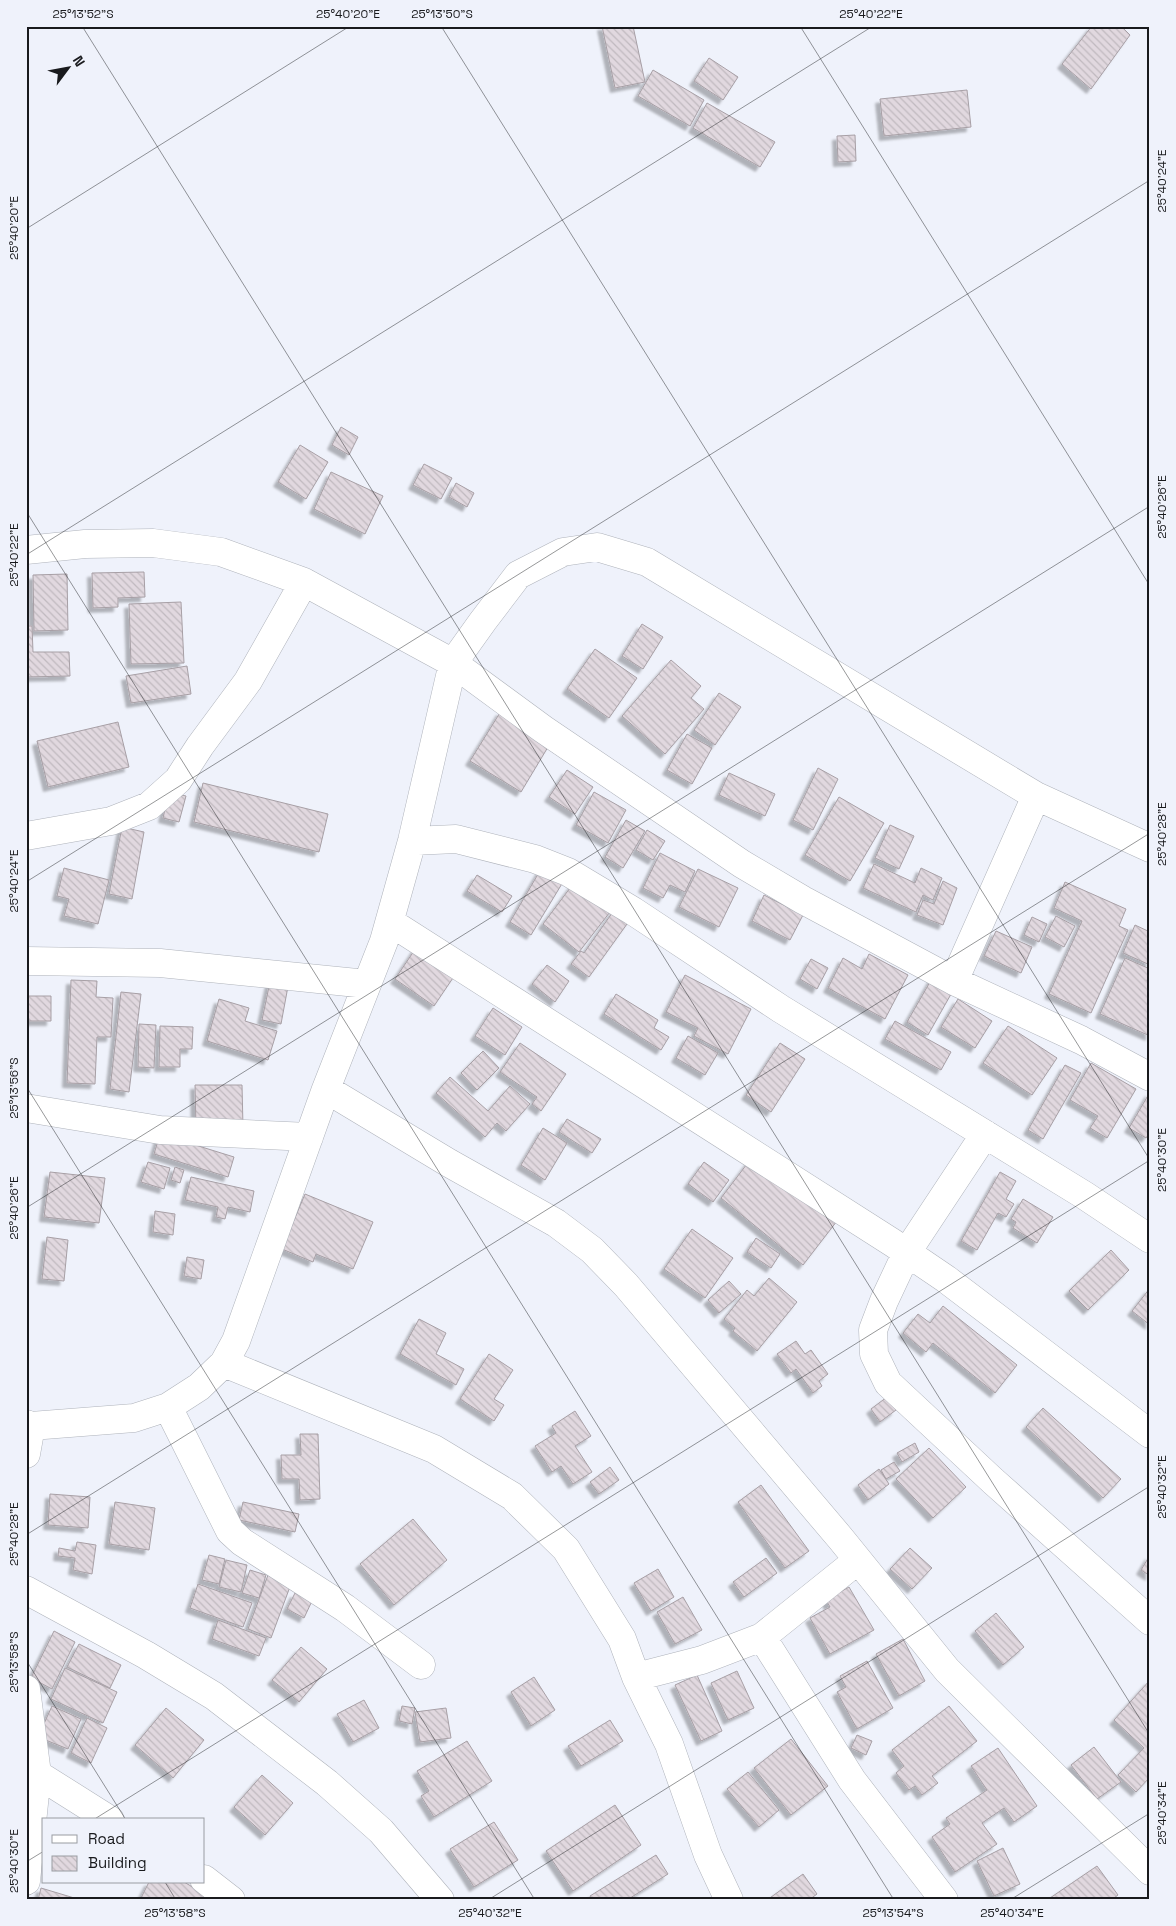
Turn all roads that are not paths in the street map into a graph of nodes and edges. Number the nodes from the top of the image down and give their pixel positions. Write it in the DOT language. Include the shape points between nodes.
graph roads {
  1 [pos="26,550"];
  2 [pos="304,582"];
  3 [pos="453,663"];
  4 [pos="1036,796"];
  5 [pos="26,836"];
  6 [pos="412,841"];
  7 [pos="1150,848"];
  8 [pos="390,922"];
  9 [pos="26,961"];
  10 [pos="954,981"];
  11 [pos="367,984"];
  12 [pos="1150,1077"];
  13 [pos="326,1089"];
  14 [pos="26,1108"];
  15 [pos="985,1134"];
  16 [pos="309,1137"];
  17 [pos="1150,1239"];
  18 [pos="907,1252"];
  19 [pos="224,1363"];
  20 [pos="168,1407"];
  21 [pos="29,1425"];
  22 [pos="1150,1434"];
  23 [pos="26,1454"];
  24 [pos="858,1560"];
  25 [pos="26,1590"];
  26 [pos="1150,1621"];
  27 [pos="762,1637"];
  28 [pos="422,1665"];
  29 [pos="636,1677"];
  30 [pos="26,1689"];
  31 [pos="32,1773"];
  32 [pos="107,1818"];
  33 [pos="1150,1871"];
  34 [pos="205,1880"];
  35 [pos="26,1881"];
  36 [pos="231,1900"];
  37 [pos="440,1900"];
  38 [pos="729,1900"];
  39 [pos="944,1900"];
  1 -- 2 [label="street" via="84,544 153,543 221,552"];
  2 -- 3 [label="street"];
  2 -- 5 [label="street" via="248,681 178,780 149,806 111,821"];
  3 -- 4 [label="street" via="518,575 563,552 597,547 647,562"];
  3 -- 6 [label="street"];
  3 -- 10 [label="street" via="543,729 742,864"];
  4 -- 7 [label="street"];
  4 -- 10 [label="street"];
  6 -- 8 [label="street"];
  6 -- 15 [label="street" via="456,839 535,859 568,872 781,1009"];
  8 -- 11 [label="street"];
  8 -- 18 [label="street"];
  9 -- 11 [label="street" via="160,963"];
  10 -- 12 [label="street" via="1081,1040"];
  11 -- 13 [label="street"];
  13 -- 16 [label="street"];
  13 -- 24 [label="street" via="556,1223 592,1250"];
  14 -- 16 [label="street" via="160,1130"];
  15 -- 17 [label="street"];
  15 -- 18 [label="street"];
  16 -- 19 [label="street" via="236,1341"];
  18 -- 22 [label="street"];
  18 -- 26 [label="street" via="873,1330 874,1354 888,1383 993,1482"];
  19 -- 20 [label="street" via="199,1387"];
  19 -- 29 [label="street" via="434,1449 512,1496 566,1549 622,1639"];
  20 -- 21 [label="street" via="134,1418"];
  20 -- 28 [label="street" via="230,1531 345,1608"];
  21 -- 23 [label="street"];
  24 -- 27 [label="street"];
  24 -- 33 [label="street" via="947,1670"];
  25 -- 37 [label="street" via="146,1654 214,1696 327,1783 381,1831"];
  27 -- 29 [label="street" via="702,1660"];
  27 -- 39 [label="street" via="852,1780"];
  29 -- 38 [label="street" via="669,1744 708,1855"];
  30 -- 31 [label="street"];
  31 -- 32 [label="street"];
  31 -- 35 [label="street"];
  34 -- 36 [label="street"];
}
